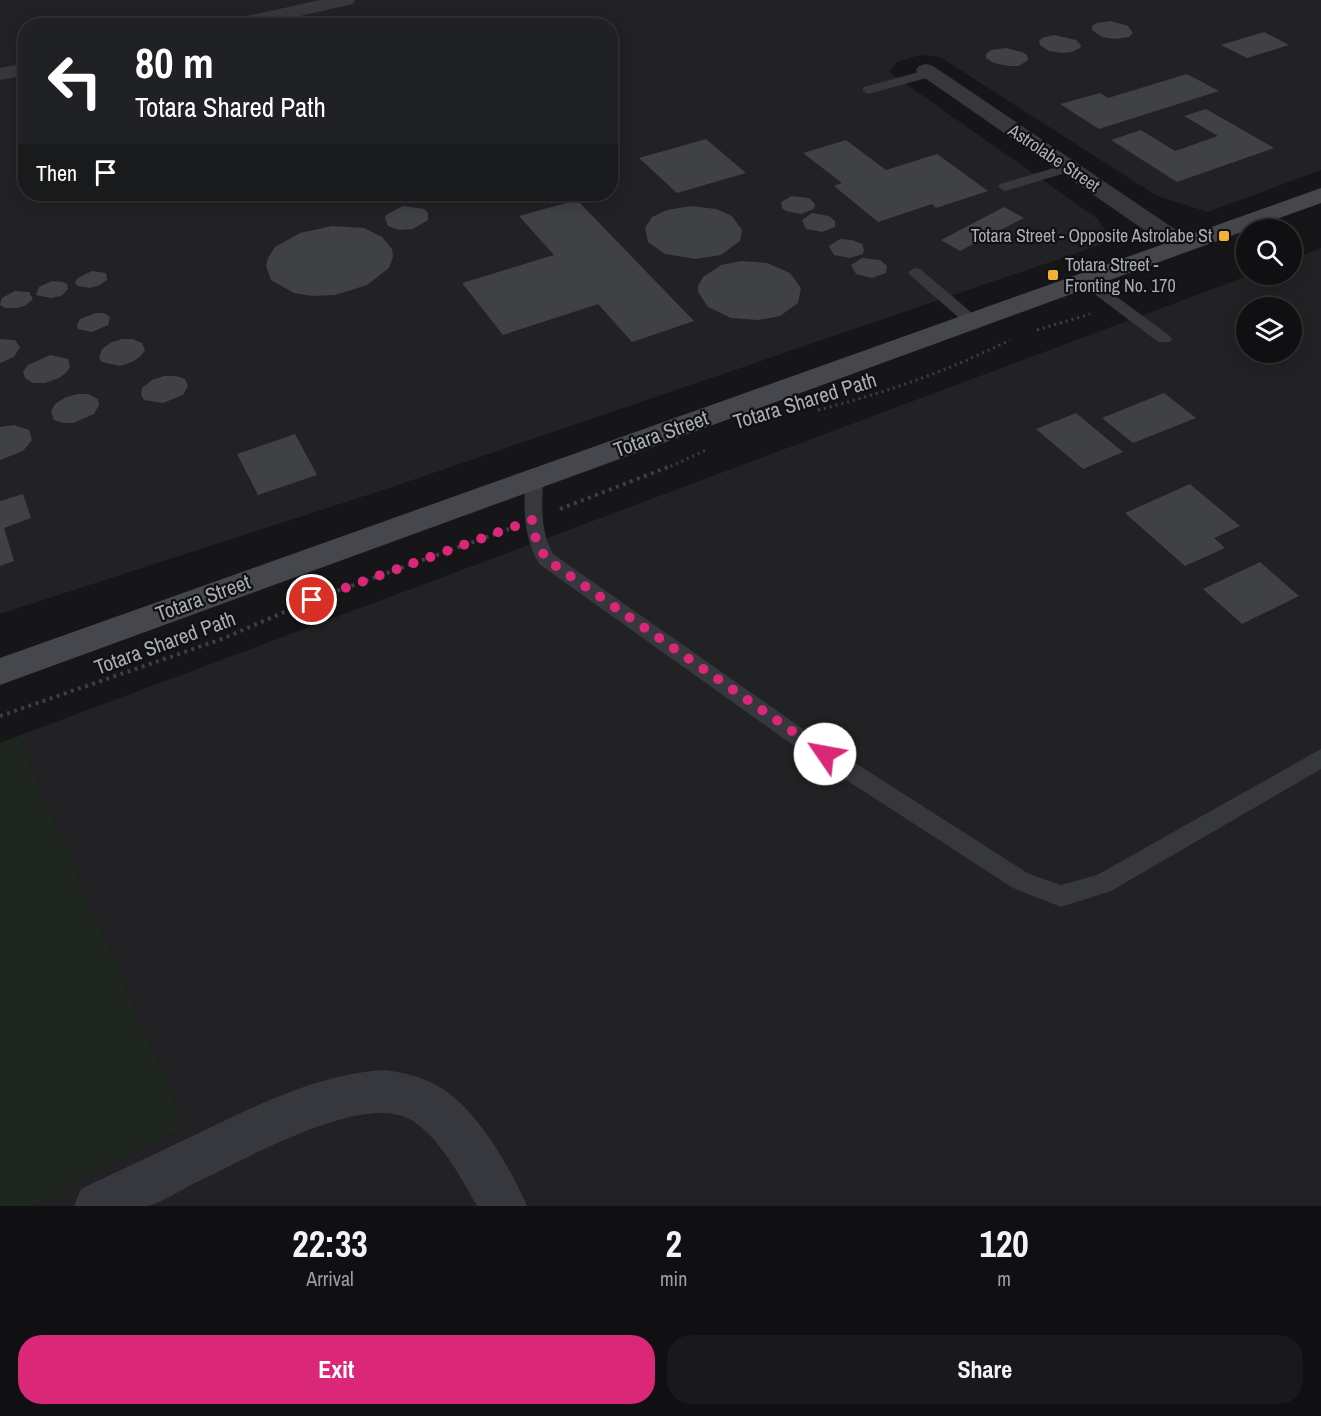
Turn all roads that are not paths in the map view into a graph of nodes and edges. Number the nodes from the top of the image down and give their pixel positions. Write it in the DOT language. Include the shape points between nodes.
graph roads {
  1 [pos="346,0"];
  2 [pos="264,18"];
  3 [pos="18,71"];
  4 [pos="928,72"];
  5 [pos="0,74"];
  6 [pos="868,90"];
  7 [pos="1067,168"];
  8 [pos="1005,187"];
  9 [pos="1321,195"];
  10 [pos="1182,246"];
  11 [pos="915,272"];
  12 [pos="1085,280"];
  13 [pos="972,321"];
  14 [pos="1164,339"];
  15 [pos="534,479"];
  16 [pos="0,672"];
  17 [pos="1321,758"];
  18 [pos="98,1206"];
  19 [pos="503,1206"];
  1 -- 2 [label="street"];
  3 -- 5 [label="street"];
  4 -- 6 [label="lane"];
  4 -- 7 [label="street, Astrolabe Street"];
  7 -- 8 [label="lane"];
  7 -- 10 [label="street, Astrolabe Street"];
  9 -- 10 [label="main road, Totara Street"];
  10 -- 12 [label="main road, Totara Street"];
  11 -- 13 [label="lane"];
  12 -- 13 [label="main road, Totara Street"];
  12 -- 14 [label="lane"];
  13 -- 15 [label="main road, Totara Street"];
  15 -- 16 [label="main road, Totara Street"];
  15 -- 17 [label="lane" via="532,520 546,559 805,742 1001,869 1061,896 1103,884"];
  18 -- 19 [label="street" via="315,1104 374,1092 408,1096 444,1117"];
}
